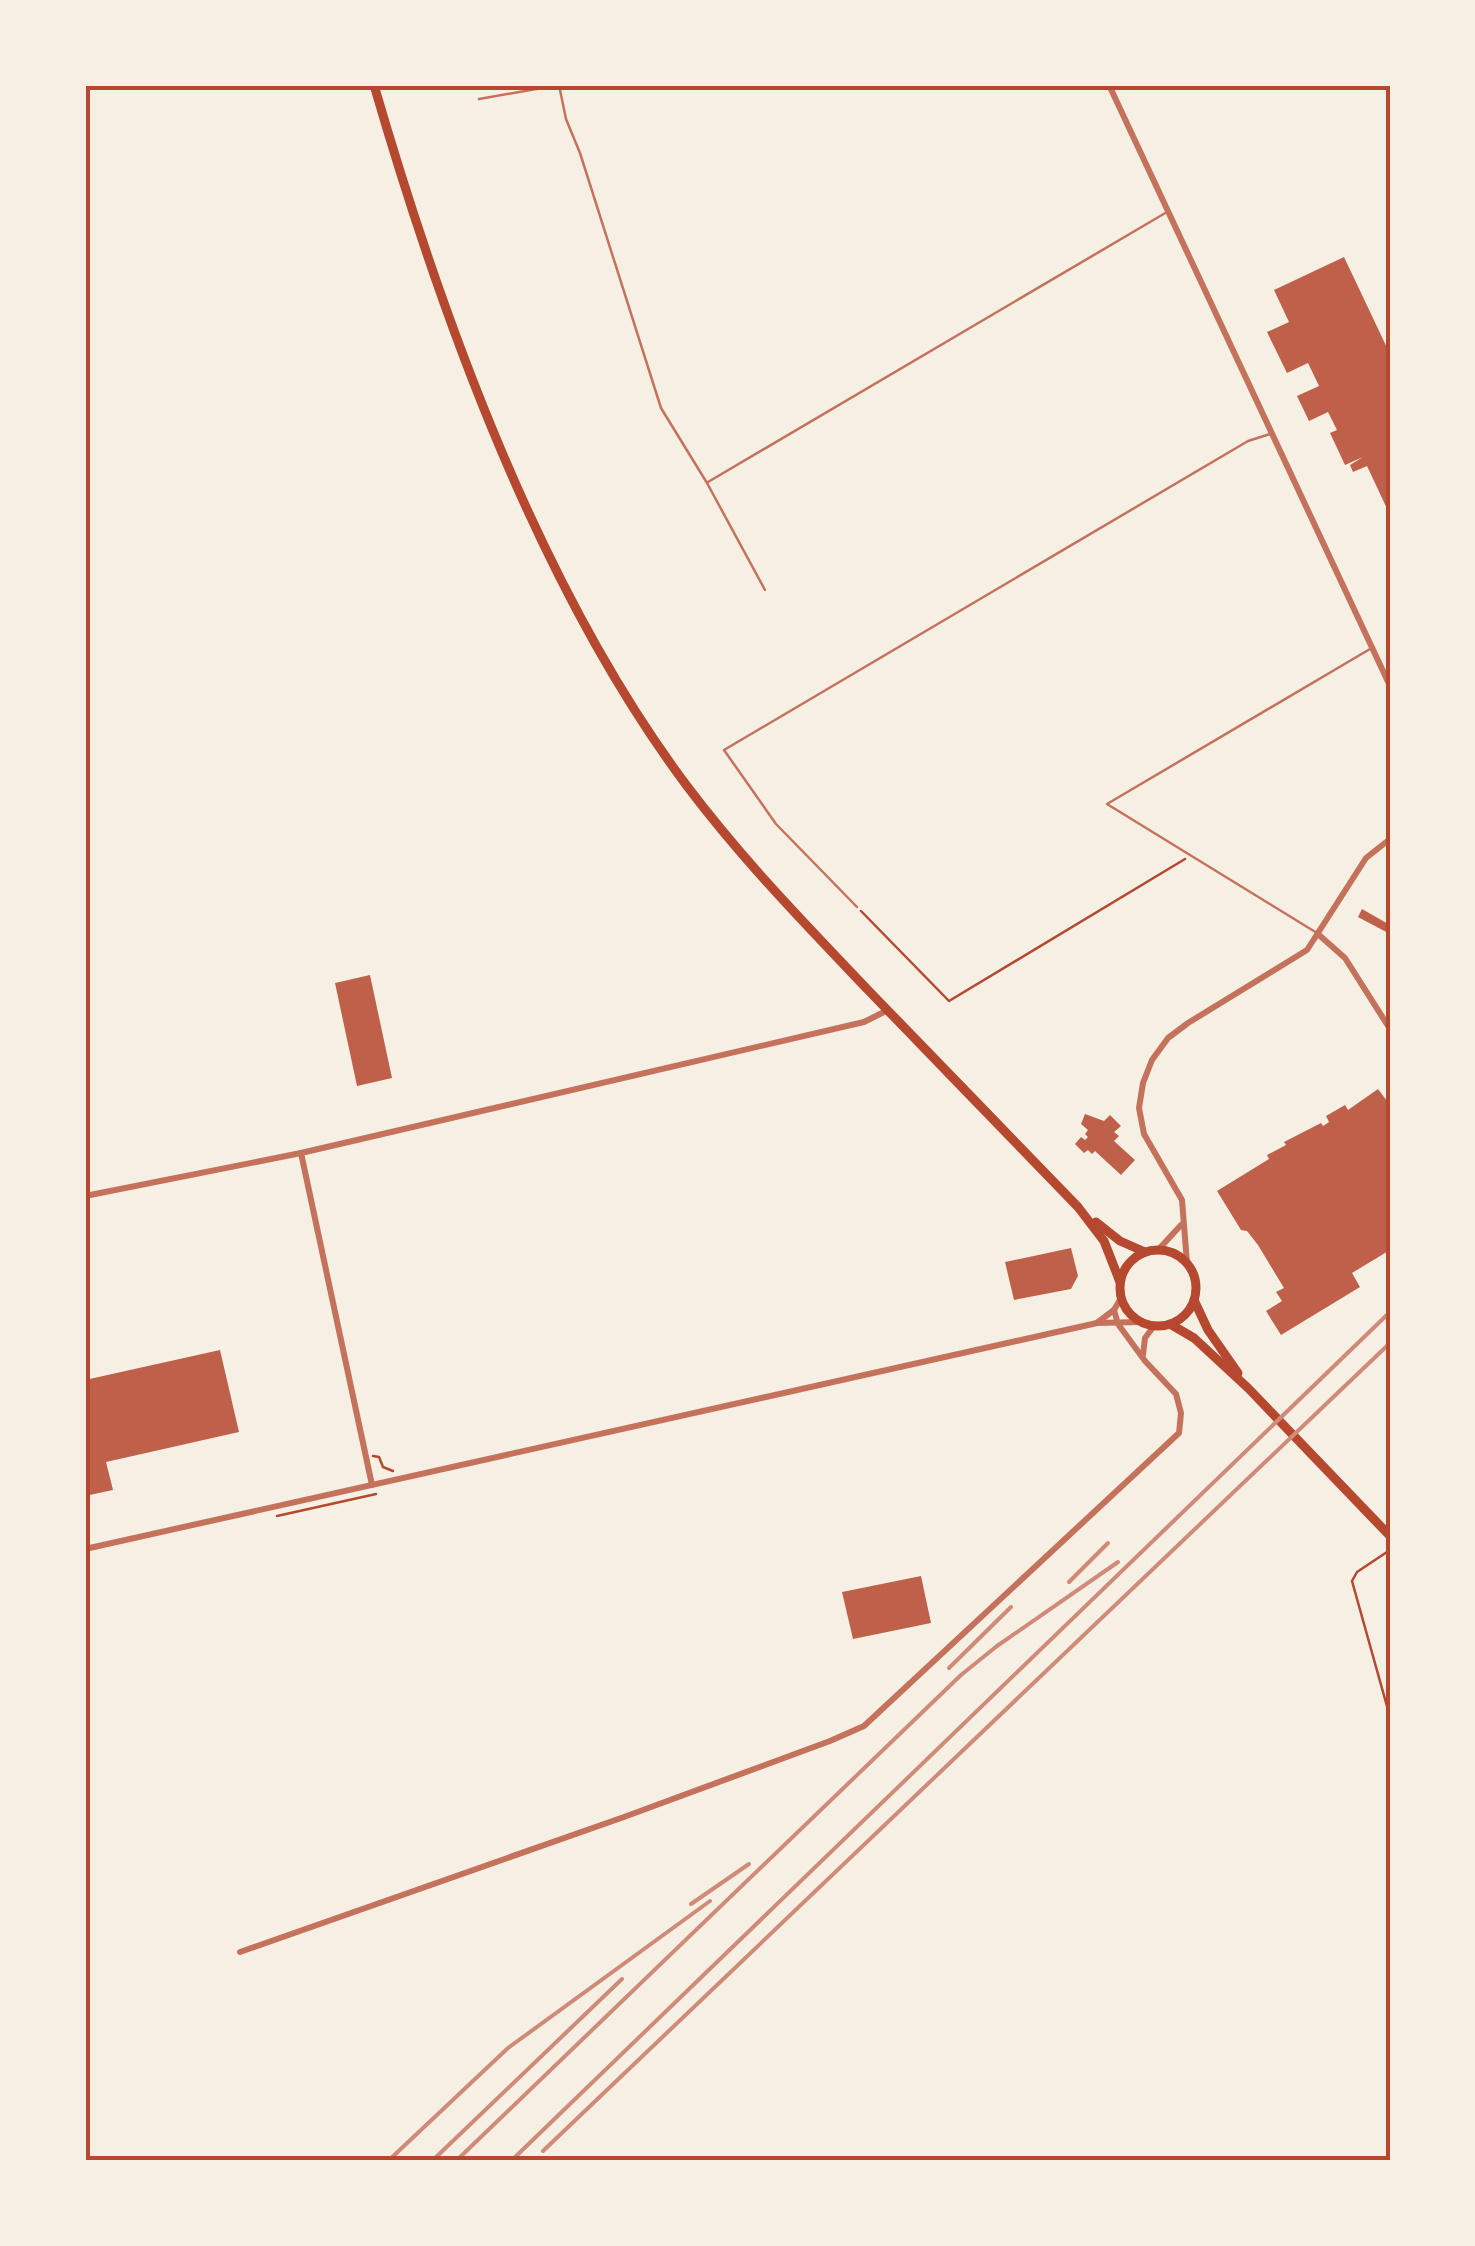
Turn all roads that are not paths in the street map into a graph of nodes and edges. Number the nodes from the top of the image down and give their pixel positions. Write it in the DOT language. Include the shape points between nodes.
graph roads {
  1 [pos="374,85"];
  2 [pos="1109,85"];
  3 [pos="479,99"];
  4 [pos="1168,212"];
  5 [pos="1271,434"];
  6 [pos="707,483"];
  7 [pos="765,590"];
  8 [pos="1371,648"];
  9 [pos="1390,686"];
  10 [pos="1390,838"];
  11 [pos="856,906"];
  12 [pos="1319,935"];
  13 [pos="888,1010"];
  14 [pos="1390,1029"];
  15 [pos="301,1152"];
  16 [pos="85,1196"];
  17 [pos="1078,1208"];
  18 [pos="1181,1224"];
  19 [pos="1158,1250"];
  20 [pos="1145,1252"];
  21 [pos="1186,1263"];
  22 [pos="1120,1282"];
  23 [pos="1121,1298"];
  24 [pos="1194,1300"];
  25 [pos="1114,1310"];
  26 [pos="1140,1322"];
  27 [pos="1097,1323"];
  28 [pos="1118,1324"];
  29 [pos="1170,1324"];
  30 [pos="1154,1326"];
  31 [pos="1144,1361"];
  32 [pos="1248,1388"];
  33 [pos="372,1485"];
  34 [pos="1390,1536"];
  35 [pos="85,1548"];
  36 [pos="240,1952"];
  1 -- 13 [label="main road" via="426,249 510,465 572,599 686,785"];
  2 -- 4 [label="street"];
  3 -- 6 [label="lane" via="559,85 661,408"];
  4 -- 5 [label="street"];
  4 -- 6 [label="lane"];
  5 -- 8 [label="street"];
  5 -- 11 [label="lane" via="1248,440 724,750 776,824"];
  6 -- 7 [label="lane"];
  8 -- 9 [label="street"];
  8 -- 12 [label="lane" via="1107,804"];
  10 -- 12 [label="street" via="1366,858"];
  12 -- 14 [label="street" via="1346,958"];
  12 -- 18 [label="street" via="1307,950 1188,1023 1152,1060 1140,1108 1144,1134 1182,1200"];
  13 -- 15 [label="street" via="864,1022"];
  13 -- 17 [label="main road"];
  15 -- 16 [label="street"];
  15 -- 33 [label="street"];
  17 -- 20 [label="main road" via="1120,1242"];
  17 -- 22 [label="main road" via="1104,1242"];
  18 -- 19 [label="street"];
  18 -- 21 [label="street"];
  19 -- 20 [label="main road"];
  19 -- 21 [label="main road"];
  20 -- 22 [label="main road" via="1126,1266"];
  21 -- 24 [label="main road" via="1195,1280"];
  22 -- 23 [label="main road"];
  23 -- 25 [label="street"];
  23 -- 26 [label="main road"];
  24 -- 29 [label="main road"];
  24 -- 32 [label="main road"];
  25 -- 27 [label="street"];
  25 -- 28 [label="street"];
  26 -- 28 [label="street"];
  26 -- 30 [label="main road"];
  27 -- 28 [label="street"];
  27 -- 33 [label="street"];
  28 -- 31 [label="street"];
  29 -- 30 [label="main road"];
  29 -- 32 [label="main road"];
  30 -- 31 [label="street" via="1143,1346"];
  31 -- 36 [label="street" via="1176,1394 1179,1433 864,1726"];
  32 -- 34 [label="main road"];
  33 -- 35 [label="street"];
}
